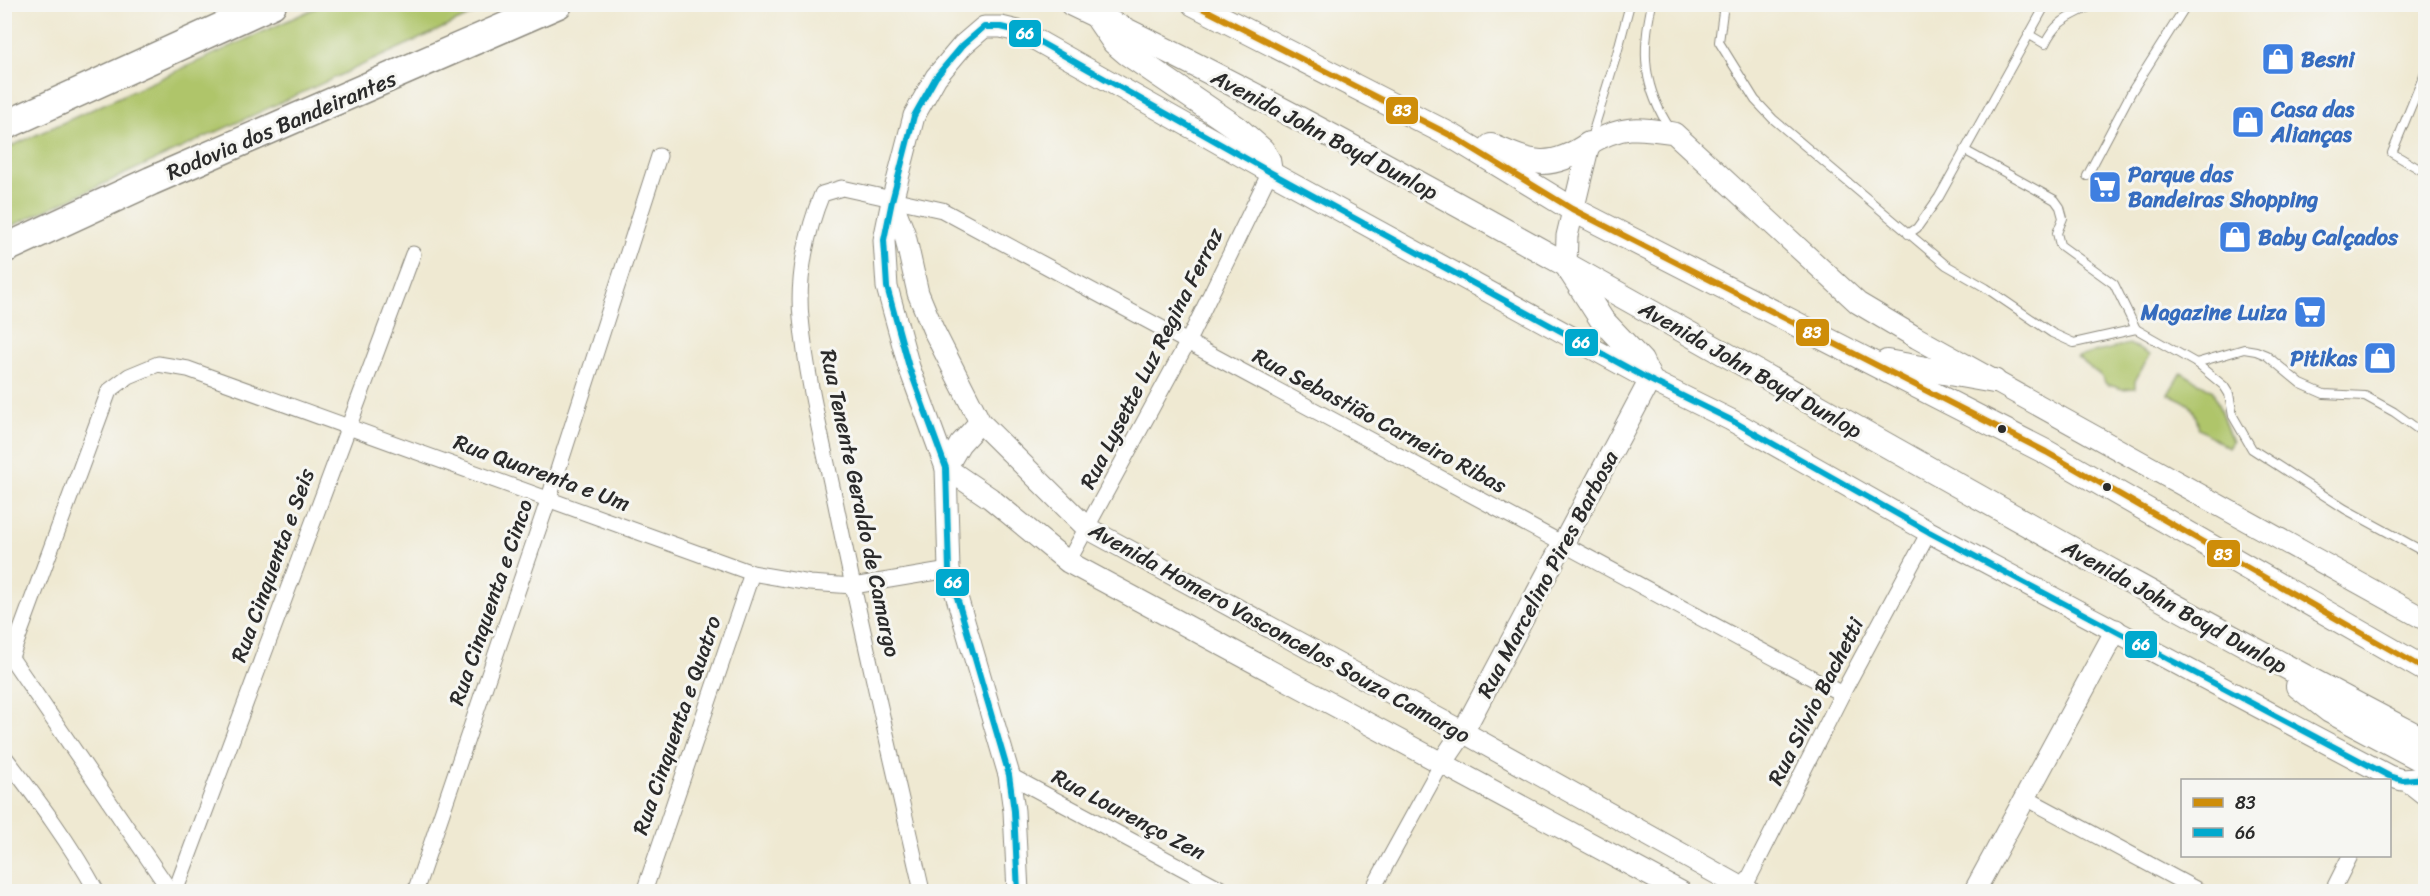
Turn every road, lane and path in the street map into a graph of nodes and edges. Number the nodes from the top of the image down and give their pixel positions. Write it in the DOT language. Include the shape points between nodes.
graph roads {
  1 [pos="272,4"];
  2 [pos="558,4"];
  3 [pos="1072,4"];
  4 [pos="1194,4"];
  5 [pos="1630,4"];
  6 [pos="1652,4"];
  7 [pos="1724,4"];
  8 [pos="2046,4"];
  9 [pos="2094,4"];
  10 [pos="2187,4"];
  11 [pos="1096,16"];
  12 [pos="2028,34"];
  13 [pos="2426,70"];
  14 [pos="4,126"];
  15 [pos="1674,134"];
  16 [pos="1452,136"];
  17 [pos="1589,144"];
  18 [pos="1964,150"];
  19 [pos="659,156"];
  20 [pos="1270,172"];
  21 [pos="2426,173"];
  22 [pos="2087,176"];
  23 [pos="892,201"];
  24 [pos="1572,209"];
  25 [pos="1908,234"];
  26 [pos="4,249"];
  27 [pos="413,254"];
  28 [pos="1566,265"];
  29 [pos="2136,330"];
  30 [pos="1187,344"];
  31 [pos="1862,357"];
  32 [pos="2196,363"];
  33 [pos="1650,380"];
  34 [pos="1994,381"];
  35 [pos="980,422"];
  36 [pos="348,426"];
  37 [pos="2426,435"];
  38 [pos="946,468"];
  39 [pos="549,498"];
  40 [pos="1087,528"];
  41 [pos="1929,531"];
  42 [pos="1564,542"];
  43 [pos="2426,553"];
  44 [pos="1068,562"];
  45 [pos="949,570"];
  46 [pos="752,573"];
  47 [pos="853,586"];
  48 [pos="2426,620"];
  49 [pos="2116,630"];
  50 [pos="8,653"];
  51 [pos="2263,654"];
  52 [pos="2426,670"];
  53 [pos="1842,694"];
  54 [pos="1463,732"];
  55 [pos="2426,741"];
  56 [pos="4,756"];
  57 [pos="2426,762"];
  58 [pos="1442,763"];
  59 [pos="1009,775"];
  60 [pos="2426,778"];
  61 [pos="2393,779"];
  62 [pos="2026,798"];
  63 [pos="2426,799"];
  64 [pos="2349,857"];
  65 [pos="1745,890"];
  66 [pos="97,891"];
  67 [pos="173,891"];
  68 [pos="414,891"];
  69 [pos="644,891"];
  70 [pos="922,891"];
  71 [pos="1018,891"];
  72 [pos="1227,891"];
  73 [pos="1371,891"];
  74 [pos="1681,891"];
  75 [pos="1974,891"];
  76 [pos="2201,891"];
  77 [pos="2332,891"];
  1 -- 14 [label="highway"];
  2 -- 26 [label="highway, Rodovia dos Bandeirantes"];
  3 -- 11 [label="main road, Avenida John Boyd Dunlop"];
  4 -- 16 [label="main road"];
  5 -- 17 [label="lane"];
  6 -- 15 [label="lane" via="1645,55 1650,87"];
  7 -- 25 [label="lane" via="1719,42 1755,99 1773,119"];
  8 -- 12 [label="lane"];
  9 -- 12 [label="lane" via="2065,18 2044,44"];
  10 -- 22 [label="lane" via="2132,91"];
  11 -- 20 [label="main road" via="1127,53 1237,128 1262,150"];
  11 -- 28 [label="main road, Avenida John Boyd Dunlop" via="1256,95"];
  12 -- 18 [label="lane"];
  13 -- 21 [label="lane" via="2392,153"];
  15 -- 17 [label="main road" via="1634,127 1610,132"];
  15 -- 34 [label="main road" via="1858,303"];
  16 -- 17 [label="main road" via="1534,162 1564,159"];
  16 -- 24 [label="main road"];
  17 -- 24 [label="main road"];
  18 -- 25 [label="lane" via="1939,196 1917,228"];
  18 -- 29 [label="lane" via="2055,200 2063,218 2057,233 2060,245 2114,284"];
  19 -- 39 [label="street, Rua Cinquenta e Cinco"];
  20 -- 23 [label="main road" via="1022,32 984,27 936,77 914,116"];
  20 -- 30 [label="street, Rua Lysette Luz Regina Ferraz"];
  20 -- 33 [label="main road"];
  23 -- 30 [label="street, Rua Sebastião Carneiro Ribas" via="942,210"];
  23 -- 35 [label="main road, Avenida Homero Vasconcelos Souza Camargo" via="905,235 918,293"];
  23 -- 38 [label="main road" via="884,240 887,287 909,367"];
  23 -- 47 [label="street, Rua Tenente Geraldo de Camargo" via="842,188 822,194 811,222 802,275 801,317 816,412"];
  24 -- 28 [label="main road"];
  24 -- 31 [label="main road"];
  25 -- 29 [label="lane" via="1946,265 2074,343"];
  27 -- 36 [label="street, Rua Cinquenta e Seis"];
  28 -- 33 [label="main road" via="1602,320 1641,361"];
  28 -- 51 [label="main road, Avenida John Boyd Dunlop" via="1979,499"];
  29 -- 32 [label="lane"];
  30 -- 40 [label="street, Rua Lysette Luz Regina Ferraz"];
  30 -- 42 [label="street, Rua Sebastião Carneiro Ribas"];
  31 -- 34 [label="main road"];
  31 -- 52 [label="main road" via="2046,452"];
  32 -- 37 [label="lane" via="2244,349 2256,351 2301,384 2324,394 2365,396"];
  32 -- 43 [label="lane" via="2224,386 2234,416 2252,449 2344,509"];
  33 -- 41 [label="main road" via="1731,420"];
  33 -- 42 [label="main road, Rua Marcelino Pires Barbosa"];
  34 -- 48 [label="main road"];
  35 -- 38 [label="main road" via="960,444"];
  35 -- 40 [label="main road, Avenida Homero Vasconcelos Souza Camargo"];
  36 -- 39 [label="street, Rua Quarenta e Um"];
  36 -- 50 [label="street, Rua Quarenta e Um" via="188,369 158,364 129,376 109,391"];
  36 -- 67 [label="street, Rua Cinquenta e Seis"];
  38 -- 44 [label="main road, Avenida Homero Vasconcelos Souza Camargo" via="990,498"];
  38 -- 45 [label="main road"];
  39 -- 46 [label="street, Rua Quarenta e Um"];
  39 -- 68 [label="street, Rua Cinquenta e Cinco"];
  40 -- 44 [label="street, Rua Lysette Luz Regina Ferraz"];
  40 -- 54 [label="main road, Avenida Homero Vasconcelos Souza Camargo"];
  41 -- 49 [label="main road"];
  41 -- 53 [label="street, Rua Silvio Bachetti"];
  42 -- 53 [label="street, Rua Sebastião Carneiro Ribas"];
  42 -- 54 [label="main road, Rua Marcelino Pires Barbosa"];
  44 -- 58 [label="main road, Avenida Homero Vasconcelos Souza Camargo"];
  45 -- 47 [label="street, Rua Quarenta e Um"];
  45 -- 59 [label="main road"];
  46 -- 47 [label="street, Rua Quarenta e Um"];
  46 -- 69 [label="street, Rua Cinquenta e Quatro"];
  47 -- 70 [label="street, Rua Tenente Geraldo de Camargo"];
  49 -- 61 [label="main road"];
  49 -- 62 [label="main road"];
  50 -- 67 [label="street"];
  51 -- 55 [label="main road, Avenida John Boyd Dunlop"];
  51 -- 57 [label="main road" via="2330,711"];
  53 -- 65 [label="street, Rua Silvio Bachetti"];
  54 -- 58 [label="main road, Rua Marcelino Pires Barbosa"];
  54 -- 65 [label="main road, Avenida Homero Vasconcelos Souza Camargo"];
  56 -- 66 [label="street" via="49,814"];
  58 -- 73 [label="street, Rua Marcelino Pires Barbosa"];
  58 -- 74 [label="main road, Avenida Homero Vasconcelos Souza Camargo"];
  59 -- 71 [label="main road"];
  59 -- 72 [label="street, Rua Lourenço Zen"];
  60 -- 61 [label="main road"];
  61 -- 63 [label="street"];
  62 -- 75 [label="main road"];
  62 -- 76 [label="street"];
  64 -- 77 [label="street"];
}
